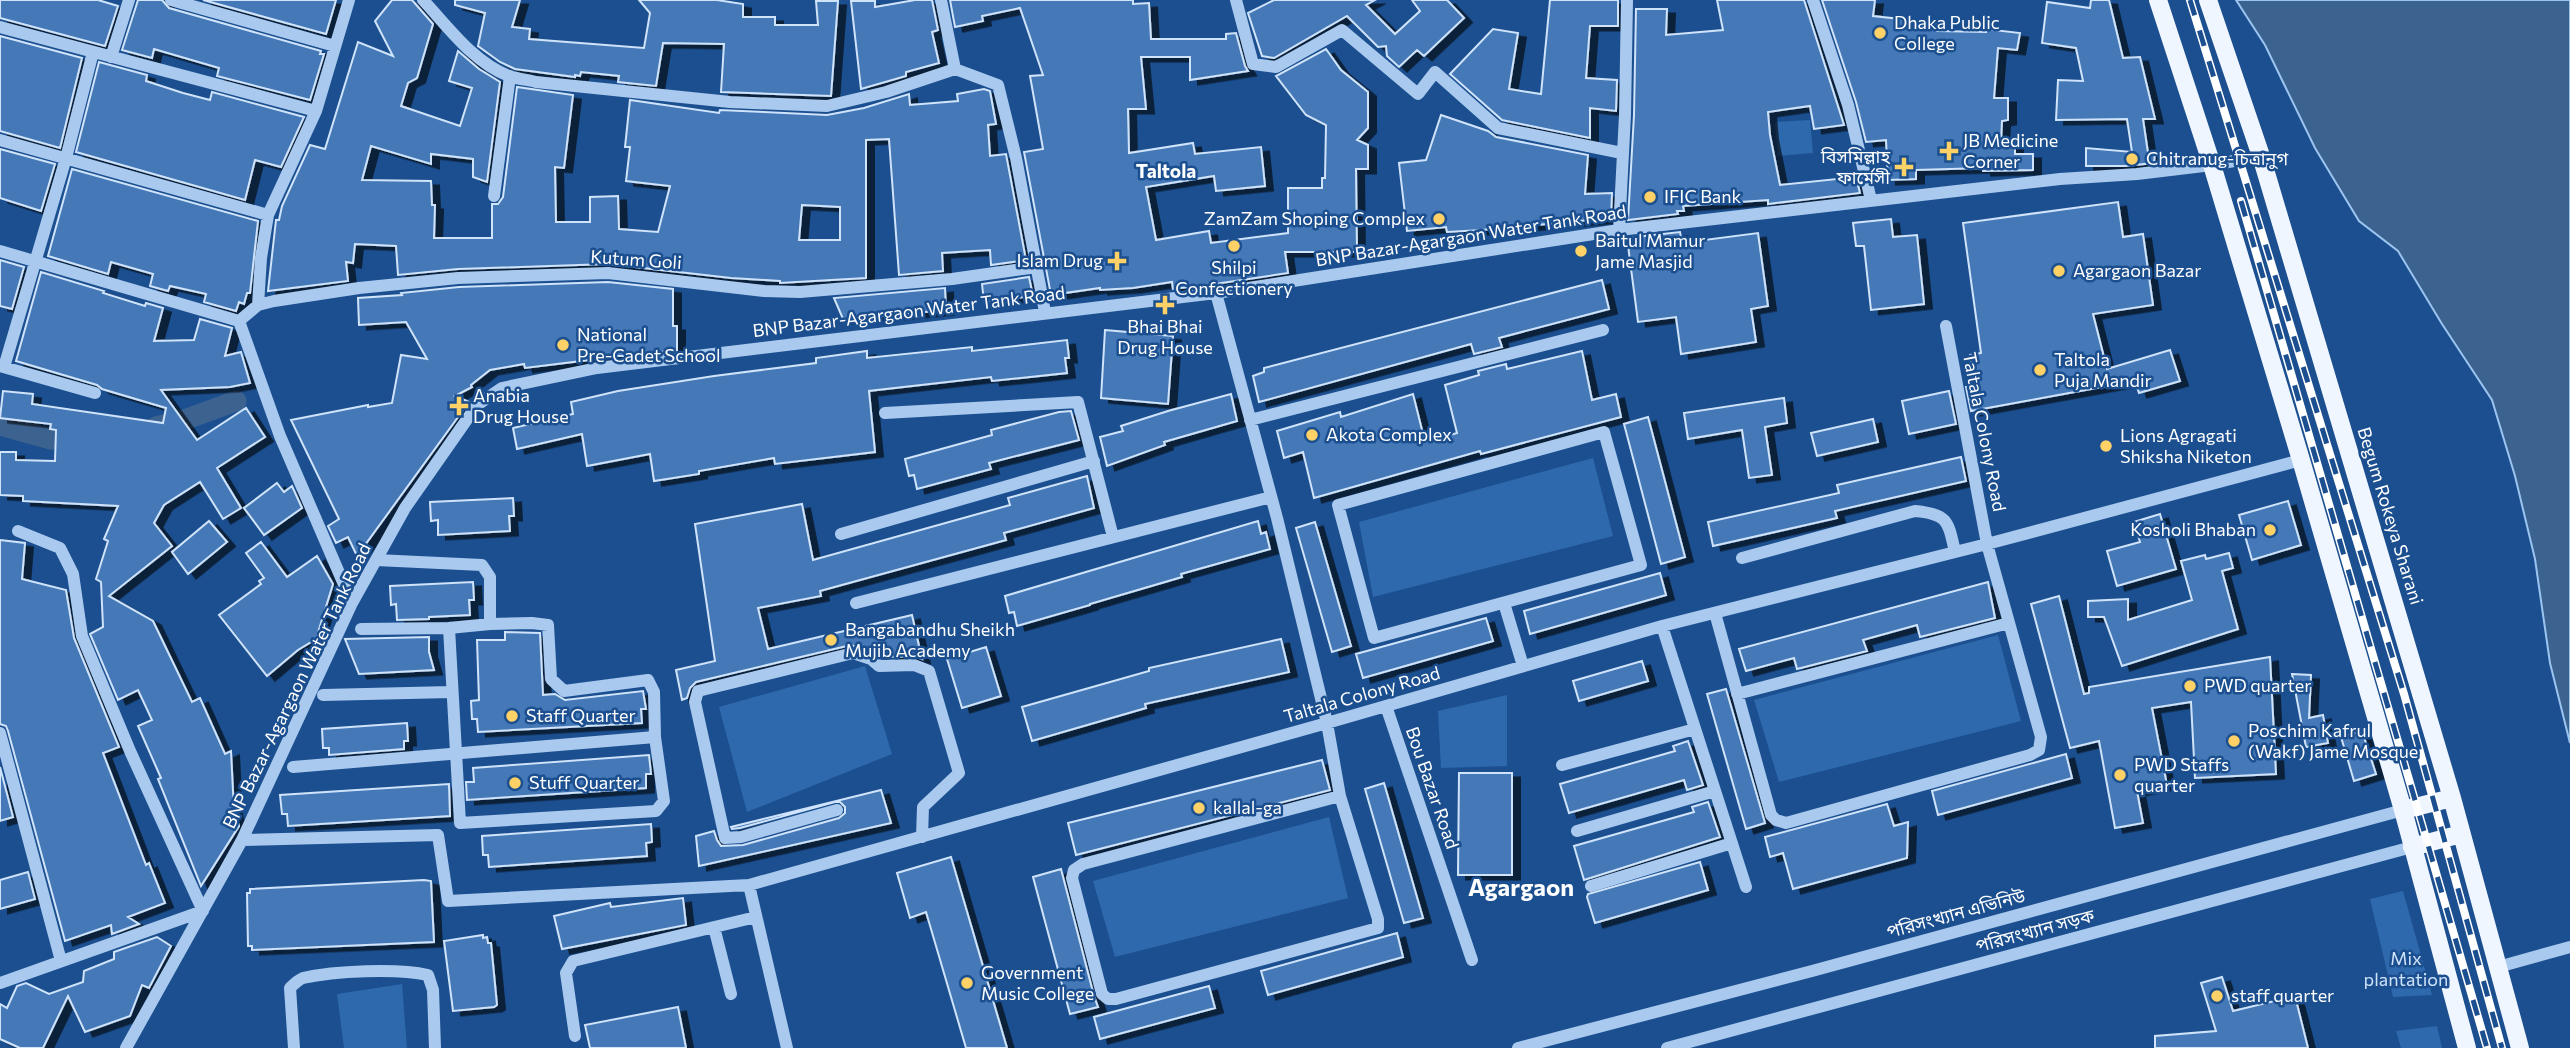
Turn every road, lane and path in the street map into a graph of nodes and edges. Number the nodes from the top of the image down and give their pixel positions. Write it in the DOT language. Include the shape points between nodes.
graph roads {
  1 [pos="128,0"];
  2 [pos="171,0"];
  3 [pos="349,0"];
  4 [pos="424,0"];
  5 [pos="940,0"];
  6 [pos="1236,0"];
  7 [pos="1627,0"];
  8 [pos="1813,0"];
  9 [pos="2158,0"];
  10 [pos="2208,0"];
  11 [pos="0,27"];
  12 [pos="335,46"];
  13 [pos="93,52"];
  14 [pos="111,57"];
  15 [pos="955,69"];
  16 [pos="510,76"];
  17 [pos="316,111"];
  18 [pos="0,140"];
  19 [pos="1622,153"];
  20 [pos="2261,156"];
  21 [pos="66,158"];
  22 [pos="2212,165"];
  23 [pos="494,196"];
  24 [pos="1871,200"];
  25 [pos="268,215"];
  26 [pos="1619,230"];
  27 [pos="0,251"];
  28 [pos="35,261"];
  29 [pos="1037,267"];
  30 [pos="1216,293"];
  31 [pos="258,305"];
  32 [pos="1045,312"];
  33 [pos="239,321"];
  34 [pos="1946,326"];
  35 [pos="1603,330"];
  36 [pos="2,366"];
  37 [pos="95,393"];
  38 [pos="885,414"];
  39 [pos="1250,420"];
  40 [pos="2301,460"];
  41 [pos="1094,461"];
  42 [pos="1271,497"];
  43 [pos="18,531"];
  44 [pos="841,534"];
  45 [pos="1113,537"];
  46 [pos="1987,544"];
  47 [pos="1955,552"];
  48 [pos="1742,558"];
  49 [pos="376,560"];
  50 [pos="352,603"];
  51 [pos="856,603"];
  52 [pos="1504,603"];
  53 [pos="1715,612"];
  54 [pos="2009,623"];
  55 [pos="490,624"];
  56 [pos="1662,626"];
  57 [pos="449,628"];
  58 [pos="361,629"];
  59 [pos="1523,666"];
  60 [pos="451,692"];
  61 [pos="1737,694"];
  62 [pos="323,695"];
  63 [pos="1386,706"];
  64 [pos="1327,723"];
  65 [pos="1695,729"];
  66 [pos="0,733"];
  67 [pos="655,737"];
  68 [pos="455,753"];
  69 [pos="1562,765"];
  70 [pos="293,767"];
  71 [pos="1715,791"];
  72 [pos="1340,796"];
  73 [pos="2452,798"];
  74 [pos="837,810"];
  75 [pos="2403,810"];
  76 [pos="1577,831"];
  77 [pos="2461,834"];
  78 [pos="922,837"];
  79 [pos="242,840"];
  80 [pos="1732,843"];
  81 [pos="2412,847"];
  82 [pos="748,885"];
  83 [pos="1591,886"];
  84 [pos="1746,887"];
  85 [pos="203,911"];
  86 [pos="756,917"];
  87 [pos="714,927"];
  88 [pos="2570,947"];
  89 [pos="1472,960"];
  90 [pos="61,961"];
  91 [pos="2498,967"];
  92 [pos="0,983"];
  93 [pos="731,994"];
  94 [pos="1716,1035"];
  95 [pos="575,1036"];
  96 [pos="126,1048"];
  97 [pos="294,1048"];
  98 [pos="435,1048"];
  99 [pos="787,1048"];
  100 [pos="1518,1048"];
  101 [pos="1667,1048"];
  102 [pos="1720,1048"];
  103 [pos="2467,1048"];
  104 [pos="2520,1048"];
  1 -- 14 [label="street"];
  2 -- 12 [label="street"];
  3 -- 12 [label="street"];
  4 -- 16 [label="street" via="477,56"];
  5 -- 15 [label="street"];
  6 -- 19 [label="street" via="1253,64 1276,67 1342,30 1418,94 1435,72 1497,128"];
  7 -- 19 [label="street"];
  8 -- 24 [label="street" via="1848,105"];
  9 -- 22 [label="main road"];
  10 -- 20 [label="main road, Begum Rokeya Sharani"];
  11 -- 13 [label="street"];
  12 -- 17 [label="street"];
  13 -- 14 [label="street"];
  13 -- 21 [label="street"];
  14 -- 17 [label="street"];
  15 -- 16 [label="street" via="827,106 730,102"];
  15 -- 29 [label="street" via="998,85"];
  16 -- 23 [label="street"];
  17 -- 25 [label="street"];
  18 -- 21 [label="street"];
  19 -- 26 [label="street"];
  20 -- 22 [label="street, BNP Bazar-Agargaon Water Tank Road"];
  20 -- 73 [label="main road, Begum Rokeya Sharani"];
  21 -- 25 [label="street"];
  21 -- 28 [label="street"];
  22 -- 24 [label="street, BNP Bazar-Agargaon Water Tank Road"];
  22 -- 40 [label="main road"];
  24 -- 26 [label="street, BNP Bazar-Agargaon Water Tank Road"];
  25 -- 31 [label="street"];
  26 -- 30 [label="street, BNP Bazar-Agargaon Water Tank Road"];
  27 -- 28 [label="street"];
  28 -- 33 [label="street"];
  28 -- 36 [label="street"];
  29 -- 31 [label="street, Kutum Goli" via="800,292 608,273 458,278"];
  29 -- 32 [label="street"];
  30 -- 32 [label="street, BNP Bazar-Agargaon Water Tank Road"];
  30 -- 39 [label="street"];
  31 -- 33 [label="street"];
  32 -- 49 [label="street, BNP Bazar-Agargaon Water Tank Road" via="597,368 502,388 477,405 405,508"];
  33 -- 50 [label="street" via="280,436"];
  34 -- 46 [label="street, Taltala Colony Road"];
  35 -- 39 [label="street"];
  36 -- 37 [label="street"];
  38 -- 41 [label="street" via="1078,402"];
  39 -- 42 [label="street"];
  40 -- 46 [label="street, Taltala Colony Road"];
  40 -- 75 [label="main road"];
  41 -- 44 [label="street"];
  41 -- 45 [label="street"];
  42 -- 45 [label="street"];
  42 -- 64 [label="street"];
  43 -- 85 [label="street" via="60,548 73,574 82,636"];
  45 -- 51 [label="street"];
  46 -- 47 [label="street, Taltala Colony Road"];
  46 -- 54 [label="street"];
  47 -- 48 [label="street" via="1948,522 1942,516 1915,511"];
  47 -- 53 [label="street, Taltala Colony Road"];
  49 -- 50 [label="street, BNP Bazar-Agargaon Water Tank Road"];
  49 -- 55 [label="street" via="482,565 490,577"];
  50 -- 79 [label="street, BNP Bazar-Agargaon Water Tank Road"];
  52 -- 52 [label="street" via="1374,638 1338,505 1604,432 1641,565"];
  52 -- 59 [label="street"];
  53 -- 56 [label="street, Taltala Colony Road"];
  53 -- 61 [label="street"];
  54 -- 61 [label="street"];
  54 -- 61 [label="street" via="2040,737 2039,750 1786,823 1771,815"];
  55 -- 57 [label="street"];
  55 -- 67 [label="street" via="548,625 551,679 564,691 648,680 653,692"];
  56 -- 59 [label="street, Taltala Colony Road"];
  56 -- 65 [label="street"];
  57 -- 58 [label="street"];
  57 -- 60 [label="street"];
  59 -- 63 [label="street, Taltala Colony Road"];
  60 -- 62 [label="street"];
  60 -- 68 [label="street"];
  63 -- 64 [label="street, Taltala Colony Road"];
  63 -- 89 [label="street, Bou Bazar Road"];
  64 -- 72 [label="street"];
  64 -- 78 [label="street, Taltala Colony Road"];
  65 -- 69 [label="street"];
  65 -- 71 [label="street"];
  66 -- 90 [label="street"];
  67 -- 68 [label="street"];
  67 -- 68 [label="street" via="664,802 656,811 460,823"];
  68 -- 70 [label="street"];
  71 -- 76 [label="street"];
  71 -- 80 [label="street"];
  72 -- 72 [label="street" via="1378,928 1116,999 1102,994 1072,878 1074,870"];
  73 -- 75 [label="main road"];
  73 -- 77 [label="main road, Begum Rokeya Sharani"];
  74 -- 78 [label="street" via="726,838 695,702 698,691 853,653 879,666 914,665 929,671 960,773 923,807"];
  75 -- 81 [label="main road"];
  75 -- 100 [label="street, পরিসংখ্যান এভিনিউ"];
  77 -- 81 [label="main road"];
  77 -- 91 [label="main road, Begum Rokeya Sharani"];
  78 -- 82 [label="street, Taltala Colony Road"];
  79 -- 82 [label="street, Taltala Colony Road" via="438,835 448,901"];
  79 -- 85 [label="street, BNP Bazar-Agargaon Water Tank Road"];
  80 -- 83 [label="street"];
  80 -- 84 [label="street"];
  81 -- 94 [label="street, পরিসংখ্যান সড়ক"];
  81 -- 103 [label="main road"];
  82 -- 86 [label="street"];
  85 -- 90 [label="street"];
  85 -- 96 [label="street, BNP Bazar-Agargaon Water Tank Road"];
  86 -- 87 [label="street"];
  86 -- 99 [label="street"];
  87 -- 93 [label="street"];
  87 -- 95 [label="street" via="572,961 566,973"];
  88 -- 91 [label="street"];
  90 -- 92 [label="street"];
  91 -- 104 [label="main road, Begum Rokeya Sharani"];
  94 -- 101 [label="street, পরিসংখ্যান সড়ক"];
  94 -- 102 [label="street"];
  97 -- 98 [label="street" via="290,988 300,979 413,971 428,975 433,990"];
}
